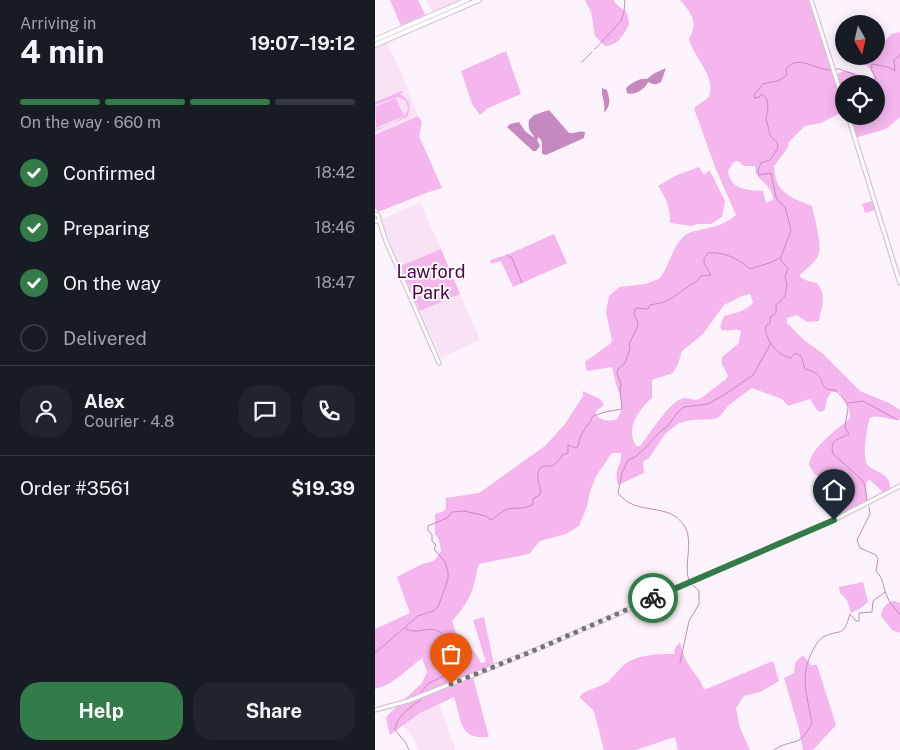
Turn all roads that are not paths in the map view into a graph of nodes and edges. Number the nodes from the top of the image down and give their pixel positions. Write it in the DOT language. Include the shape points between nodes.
graph roads {
  1 [pos="467,0"];
  2 [pos="479,0"];
  3 [pos="811,0"];
  4 [pos="375,40"];
  5 [pos="375,45"];
  6 [pos="835,75"];
  7 [pos="851,125"];
  8 [pos="376,213"];
  9 [pos="376,221"];
  10 [pos="900,282"];
  11 [pos="439,363"];
  12 [pos="900,486"];
  13 [pos="375,712"];
  1 -- 4 [label="main road"];
  2 -- 5 [label="main road"];
  3 -- 6 [label="street"];
  7 -- 10 [label="street"];
  8 -- 9 [label="street" via="379,217"];
  9 -- 11 [label="street"];
  12 -- 13 [label="street" via="834,520 583,630"];
}
